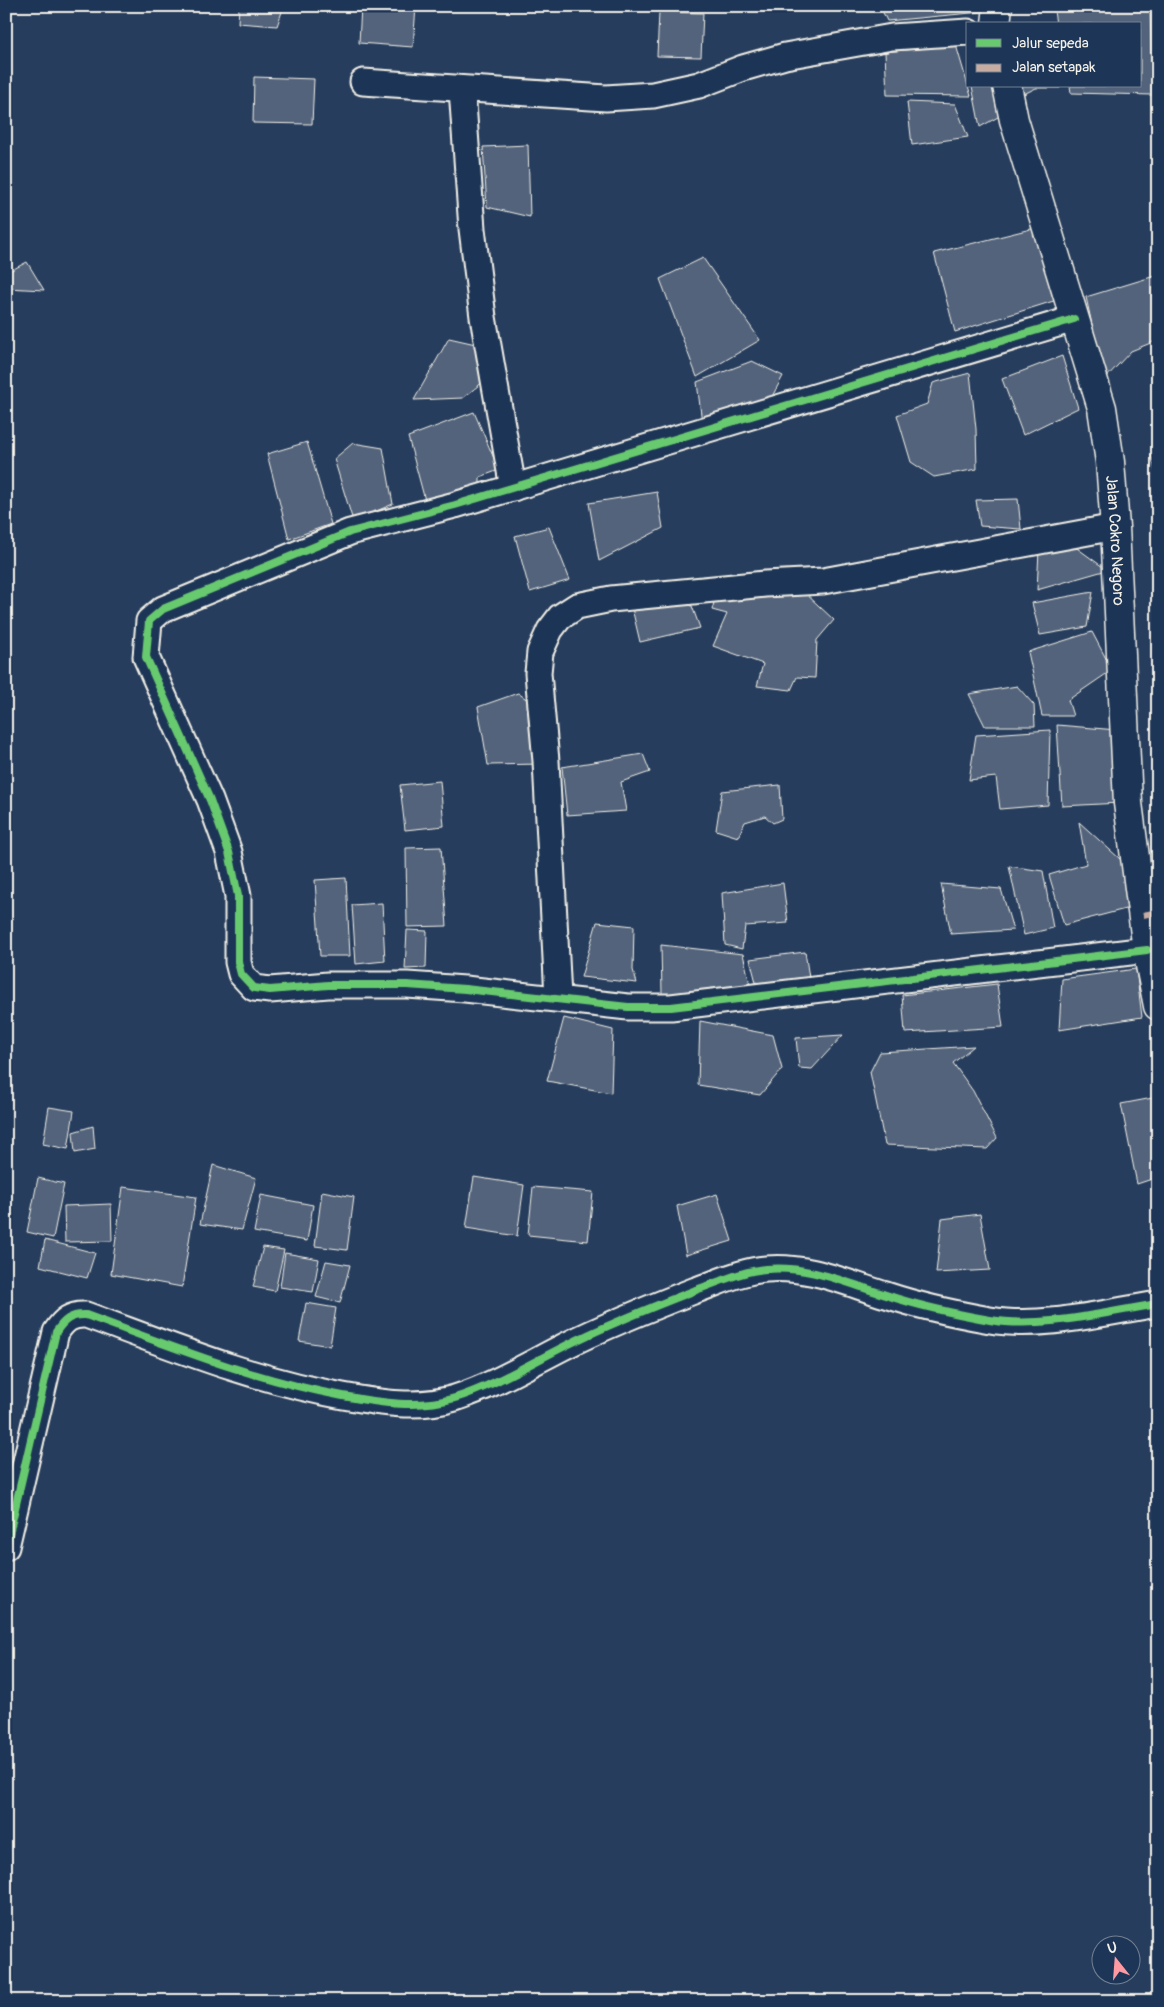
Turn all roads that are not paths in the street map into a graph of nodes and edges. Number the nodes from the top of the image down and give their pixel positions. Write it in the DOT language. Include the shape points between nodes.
graph roads {
  1 [pos="998,6"];
  2 [pos="996,22"];
  3 [pos="966,32"];
  4 [pos="363,82"];
  5 [pos="1007,88"];
  6 [pos="462,89"];
  7 [pos="1074,319"];
  8 [pos="513,488"];
  9 [pos="1115,527"];
  10 [pos="1150,914"];
  11 [pos="1147,950"];
  12 [pos="558,998"];
  13 [pos="1158,1006"];
  14 [pos="1158,1304"];
  15 [pos="6,1546"];
  1 -- 2 [label="street"];
  3 -- 6 [label="street" via="892,37 785,56 699,85 653,95 606,98"];
  4 -- 6 [label="street"];
  5 -- 7 [label="street, Jalan Cokro Negoro" via="1014,120"];
  6 -- 8 [label="street" via="472,229 483,316"];
  7 -- 8 [label="street"];
  7 -- 9 [label="street, Jalan Cokro Negoro" via="1102,408"];
  8 -- 12 [label="street" via="350,532 177,602 149,621 146,657 210,800 229,852 238,896 238,962 241,974 254,988 407,986 465,988"];
  9 -- 10 [label="street, Jalan Cokro Negoro" via="1128,803"];
  9 -- 12 [label="street" via="823,581 611,600 577,606 560,617 540,652 538,673 546,761"];
  10 -- 11 [label="street, Jalan Cokro Negoro"];
  11 -- 12 [label="street" via="701,1005 628,1007"];
  11 -- 13 [label="street, Jalan Cokro Negoro"];
  14 -- 15 [label="street" via="1034,1321 992,1321 890,1297 810,1270 792,1267 762,1269 619,1319 456,1398 425,1405 360,1400 295,1388 86,1315 70,1316 56,1332"];
}
